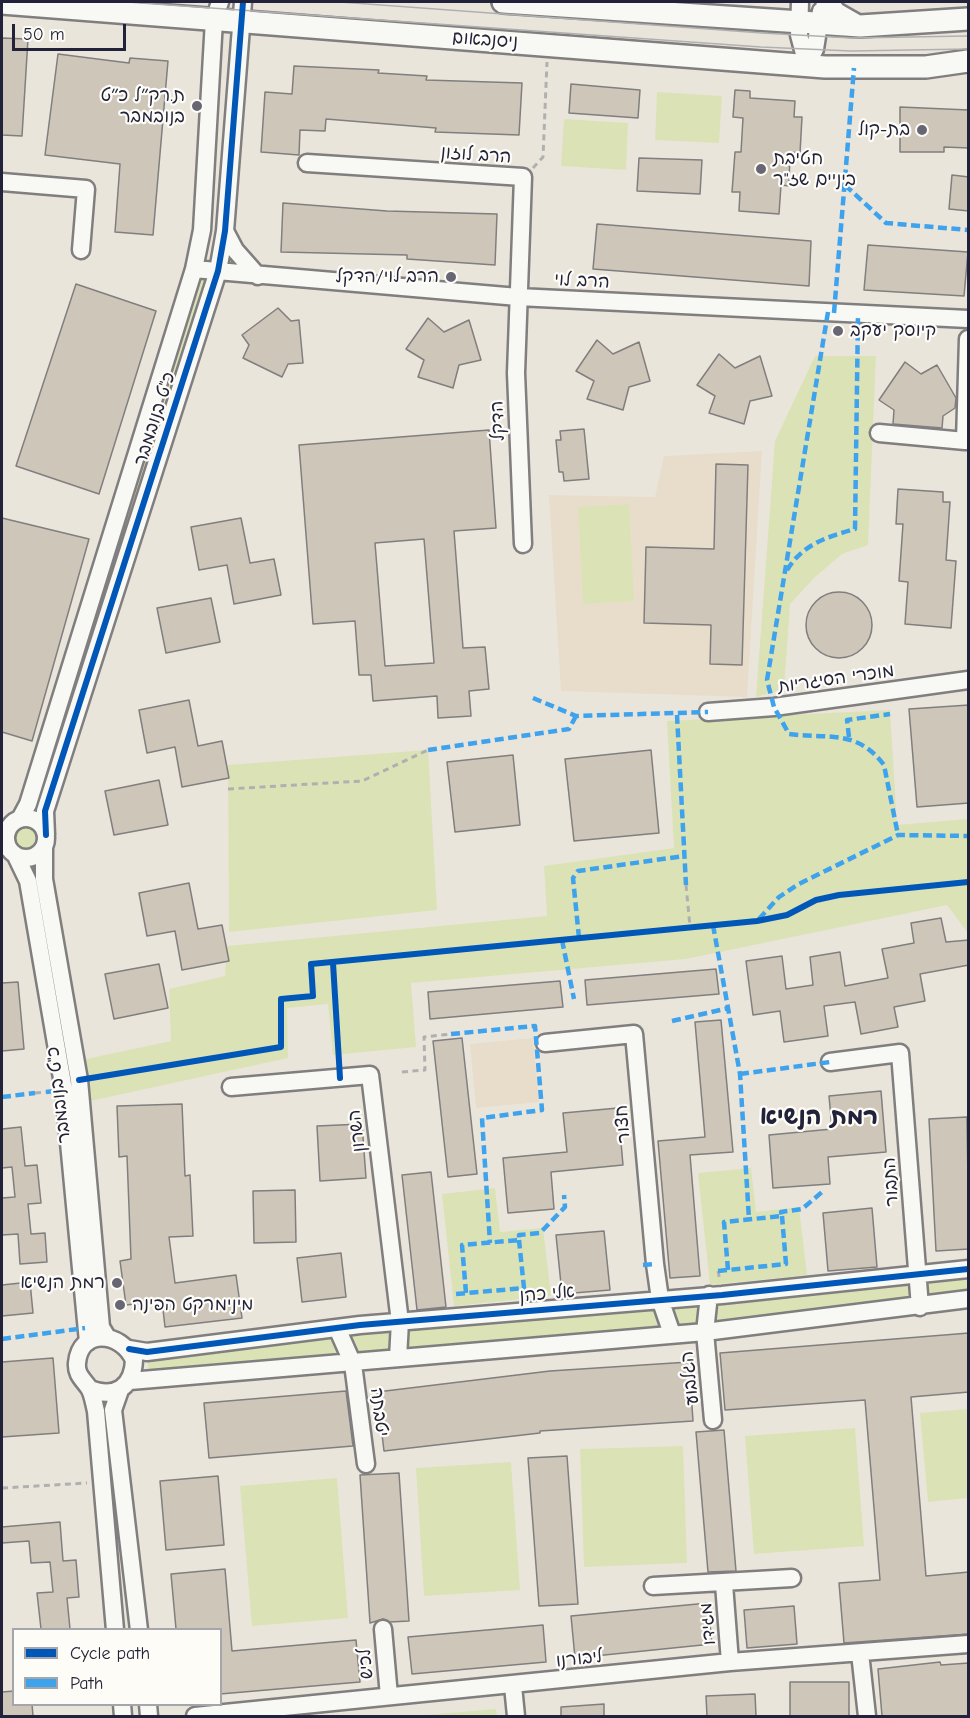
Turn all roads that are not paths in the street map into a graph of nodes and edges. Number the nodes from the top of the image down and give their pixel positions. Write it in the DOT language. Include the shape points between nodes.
graph roads {
  1 [pos="243,2"];
  2 [pos="503,2"];
  3 [pos="800,2"];
  4 [pos="822,2"];
  5 [pos="827,2"];
  6 [pos="2,3"];
  7 [pos="217,11"];
  8 [pos="969,19"];
  9 [pos="239,23"];
  10 [pos="798,23"];
  11 [pos="820,24"];
  12 [pos="860,26"];
  13 [pos="969,60"];
  14 [pos="807,65"];
  15 [pos="307,163"];
  16 [pos="2,182"];
  17 [pos="225,231"];
  18 [pos="81,250"];
  19 [pos="194,269"];
  20 [pos="218,272"];
  21 [pos="258,276"];
  22 [pos="518,297"];
  23 [pos="969,319"];
  24 [pos="969,339"];
  25 [pos="879,433"];
  26 [pos="967,441"];
  27 [pos="523,544"];
  28 [pos="969,680"];
  29 [pos="708,712"];
  30 [pos="10,824"];
  31 [pos="45,842"];
  32 [pos="8,849"];
  33 [pos="545,1043"];
  34 [pos="830,1062"];
  35 [pos="231,1087"];
  36 [pos="969,1269"];
  37 [pos="917,1274"];
  38 [pos="709,1295"];
  39 [pos="690,1298"];
  40 [pos="660,1299"];
  41 [pos="969,1299"];
  42 [pos="920,1307"];
  43 [pos="400,1322"];
  44 [pos="360,1325"];
  45 [pos="337,1328"];
  46 [pos="705,1332"];
  47 [pos="672,1334"];
  48 [pos="652,1335"];
  49 [pos="107,1337"];
  50 [pos="88,1342"];
  51 [pos="129,1349"];
  52 [pos="419,1356"];
  53 [pos="398,1358"];
  54 [pos="353,1364"];
  55 [pos="125,1385"];
  56 [pos="90,1389"];
  57 [pos="713,1420"];
  58 [pos="366,1464"];
  59 [pos="792,1578"];
  60 [pos="724,1584"];
  61 [pos="653,1586"];
  62 [pos="115,1628"];
  63 [pos="139,1628"];
  64 [pos="383,1629"];
  65 [pos="969,1644"];
  66 [pos="860,1653"];
  67 [pos="730,1662"];
  68 [pos="513,1686"];
  69 [pos="389,1696"];
  70 [pos="195,1716"];
  71 [pos="516,1716"];
  72 [pos="867,1716"];
  1 -- 9 [label="street, כ\"ט בנובמבר"];
  2 -- 10 [label="main road"];
  3 -- 10 [label="street"];
  4 -- 11 [label="street"];
  5 -- 12 [label="main road" via="835,13"];
  6 -- 7 [label="main road, ניסנבאום"];
  7 -- 9 [label="main road, ניסנבאום"];
  7 -- 19 [label="street, כ\"ט בנובמבר" via="202,230"];
  8 -- 12 [label="main road"];
  9 -- 14 [label="main road, ניסנבאום"];
  9 -- 17 [label="street, כ\"ט בנובמבר"];
  10 -- 11 [label="main road"];
  10 -- 14 [label="street"];
  11 -- 12 [label="main road"];
  11 -- 14 [label="street"];
  13 -- 14 [label="main road, ניסנבאום" via="926,67"];
  15 -- 22 [label="street, הרב לוזון" via="523,177"];
  16 -- 18 [label="street" via="86,189"];
  17 -- 20 [label="street, כ\"ט בנובמבר"];
  17 -- 21 [label="street" via="235,250"];
  19 -- 20 [label="street, הרב לוי"];
  19 -- 30 [label="street, כ\"ט בנובמבר" via="28,804"];
  20 -- 21 [label="street, הרב לוי"];
  20 -- 31 [label="street, כ\"ט בנובמבר" via="45,811"];
  21 -- 22 [label="street, הרב לוי"];
  22 -- 23 [label="street, הרב לוי"];
  22 -- 27 [label="street, הדקל" via="516,373"];
  24 -- 26 [label="street"];
  25 -- 26 [label="street"];
  28 -- 29 [label="street, מוכרי הסיגריות" via="774,707"];
  30 -- 31 [label="street" via="35,820"];
  30 -- 32 [label="street" via="6,834"];
  31 -- 32 [label="street" via="33,857"];
  31 -- 49 [label="street, כ\"ט בנובמבר" via="44,879 79,1080 101,1327"];
  32 -- 50 [label="street, כ\"ט בנובמבר" via="28,881 64,1090"];
  33 -- 40 [label="street, חצור" via="634,1034"];
  34 -- 37 [label="street, התבור" via="900,1053"];
  35 -- 43 [label="street, השרון" via="370,1075"];
  36 -- 37 [label="street, אלי כהן"];
  37 -- 38 [label="street, אלי כהן"];
  37 -- 42 [label="street, התבור"];
  38 -- 39 [label="street, אלי כהן"];
  38 -- 46 [label="street, הגלבוע"];
  39 -- 40 [label="street, אלי כהן"];
  39 -- 46 [label="street, הגלבוע"];
  40 -- 43 [label="street, אלי כהן"];
  40 -- 47 [label="street, חצור"];
  40 -- 48 [label="street, חצור"];
  41 -- 42 [label="street"];
  42 -- 46 [label="street"];
  43 -- 44 [label="street, אלי כהן"];
  43 -- 52 [label="street, השרון"];
  43 -- 53 [label="street, השרון"];
  44 -- 45 [label="street, אלי כהן"];
  44 -- 54 [label="street, יטבתה"];
  45 -- 51 [label="street, אלי כהן" via="147,1352"];
  45 -- 54 [label="street, יטבתה"];
  46 -- 47 [label="street"];
  46 -- 57 [label="street, הגלבוע"];
  47 -- 48 [label="street"];
  48 -- 52 [label="street"];
  49 -- 50 [label="street"];
  49 -- 51 [label="street"];
  50 -- 56 [label="street" via="77,1365 81,1381"];
  51 -- 55 [label="street" via="134,1360"];
  52 -- 53 [label="street"];
  53 -- 54 [label="street"];
  54 -- 55 [label="street"];
  54 -- 58 [label="street, יטבתה"];
  55 -- 56 [label="street" via="101,1394"];
  55 -- 63 [label="street" via="113,1410"];
  56 -- 62 [label="street" via="96,1411"];
  59 -- 60 [label="street, מגידו"];
  60 -- 61 [label="street, מגידו"];
  60 -- 67 [label="street, מגידו"];
  64 -- 69 [label="street, לכיש"];
  65 -- 66 [label="street, ליבורנו"];
  66 -- 67 [label="street, ליבורנו"];
  66 -- 72 [label="street"];
  67 -- 68 [label="street, ליבורנו"];
  68 -- 69 [label="street, ליבורנו"];
  68 -- 71 [label="street"];
  69 -- 70 [label="street, ליבורנו"];
}
